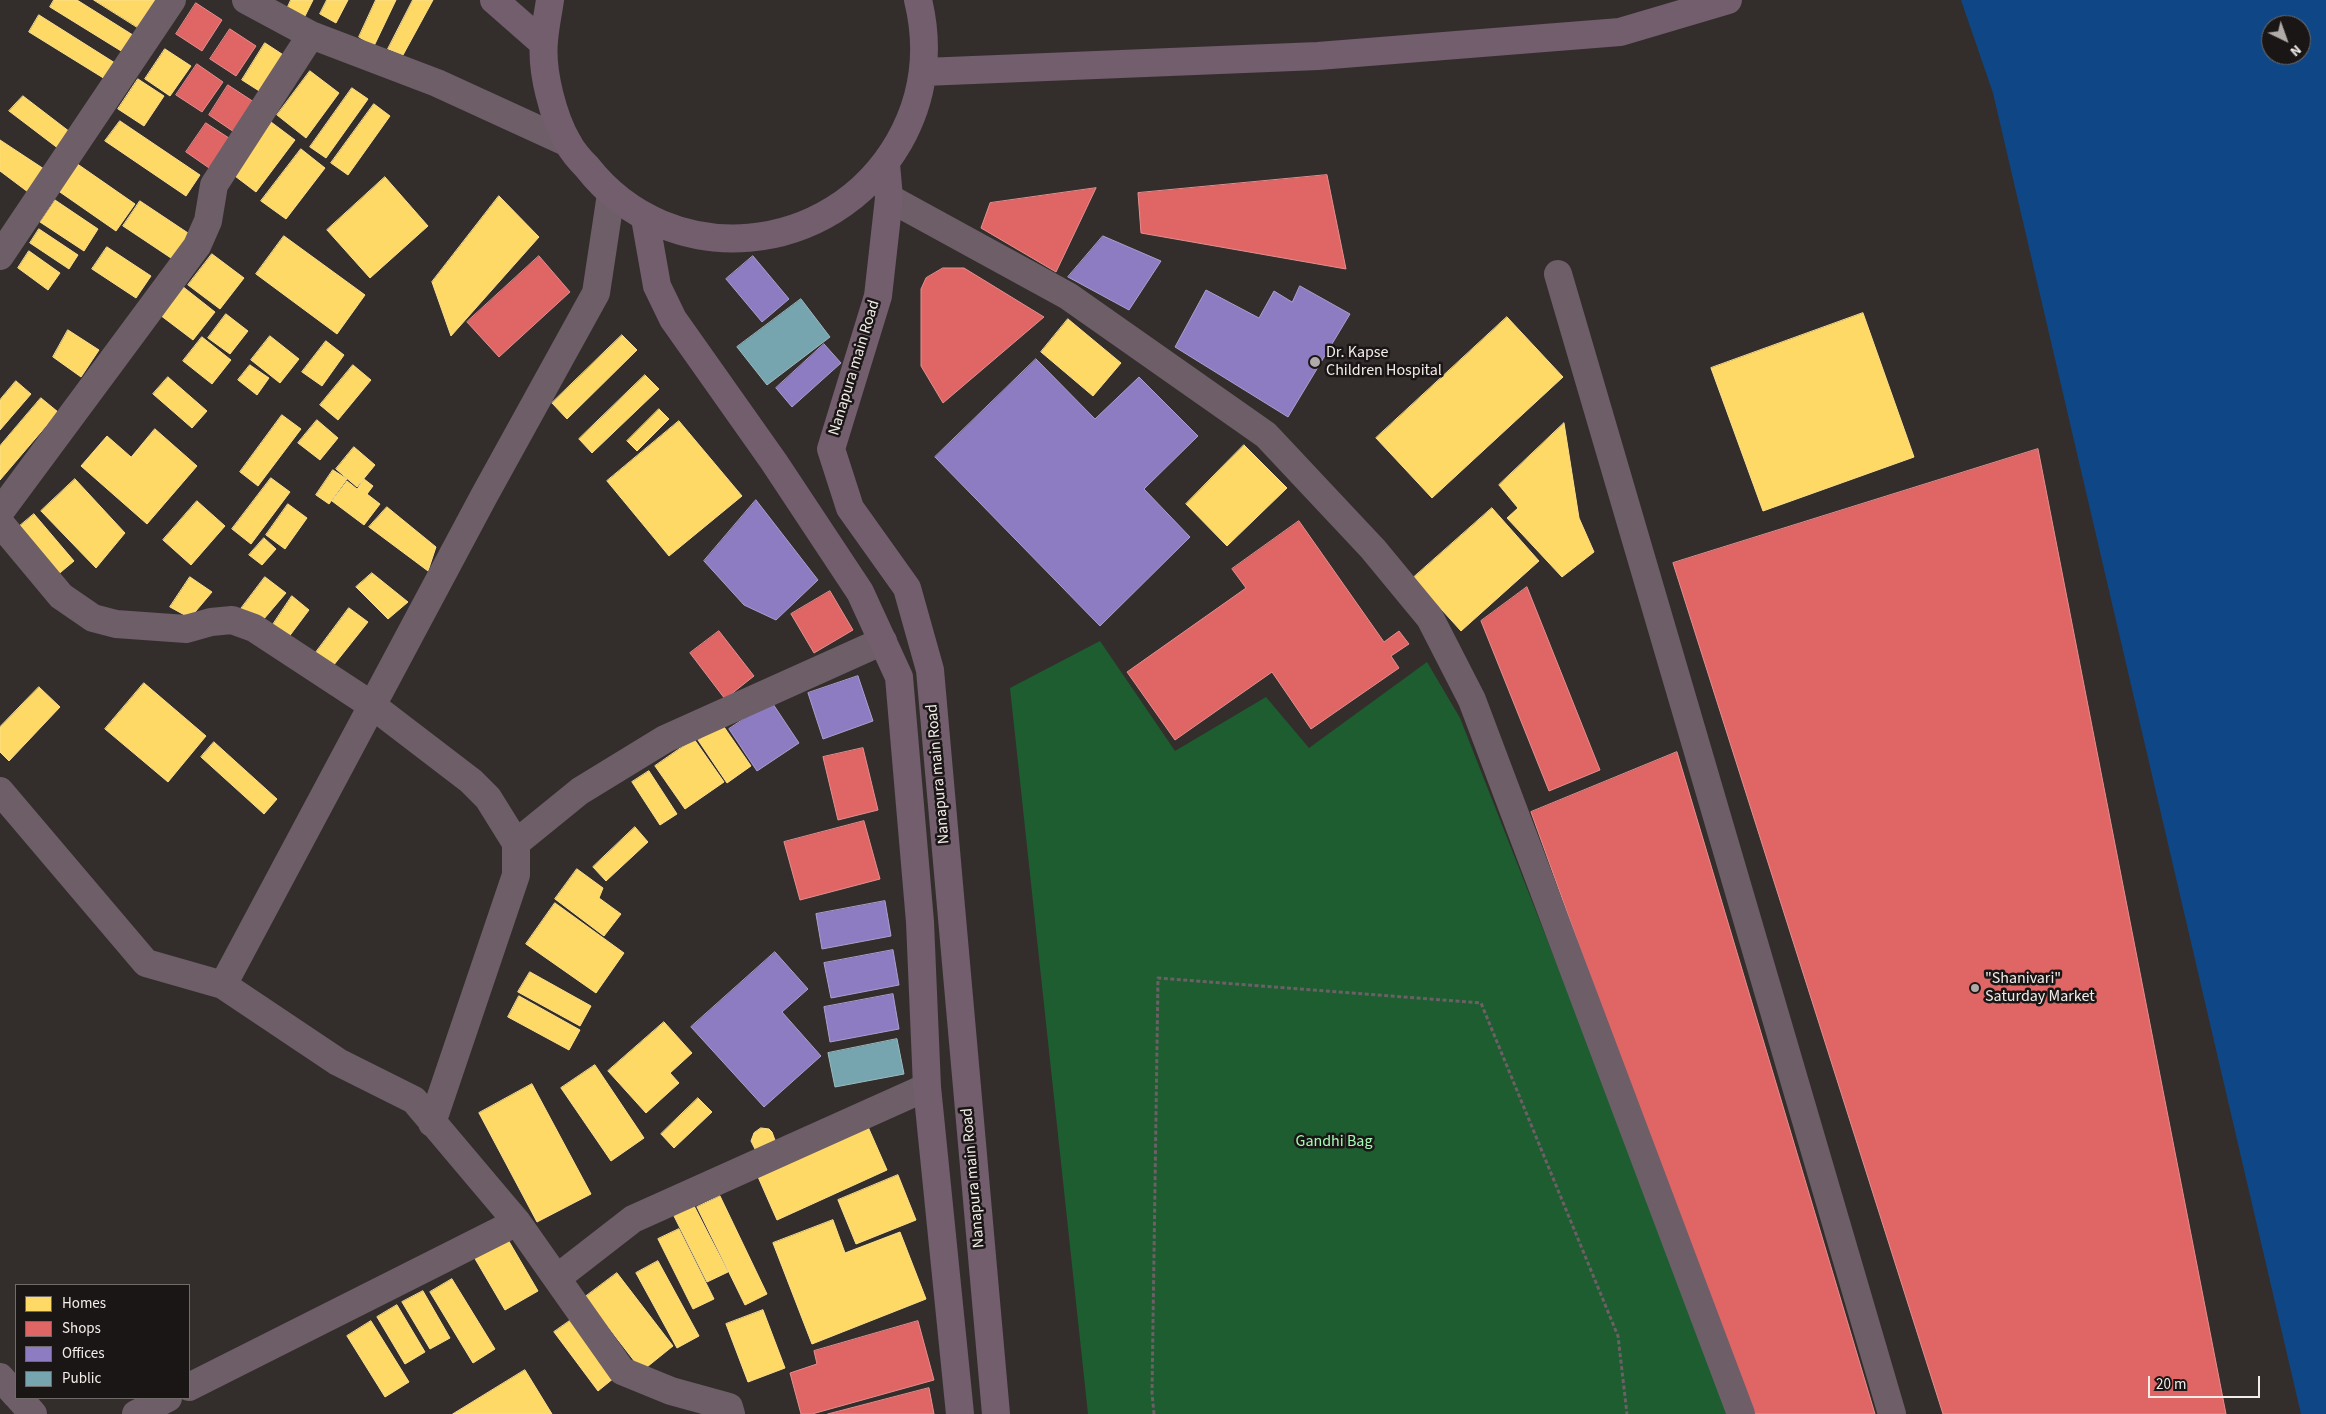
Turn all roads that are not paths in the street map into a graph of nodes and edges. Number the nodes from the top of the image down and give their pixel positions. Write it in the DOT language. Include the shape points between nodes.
graph roads {
  1 [pos="172,0"];
  2 [pos="246,0"];
  3 [pos="494,0"];
  4 [pos="550,0"];
  5 [pos="918,0"];
  6 [pos="1728,0"];
  7 [pos="310,35"];
  8 [pos="544,42"];
  9 [pos="924,72"];
  10 [pos="568,144"];
  11 [pos="886,164"];
  12 [pos="611,194"];
  13 [pos="888,198"];
  14 [pos="645,218"];
  15 [pos="0,256"];
  16 [pos="1558,274"];
  17 [pos="0,512"];
  18 [pos="0,523"];
  19 [pos="883,641"];
  20 [pos="373,706"];
  21 [pos="0,791"];
  22 [pos="516,842"];
  23 [pos="223,985"];
  24 [pos="927,1087"];
  25 [pos="432,1123"];
  26 [pos="518,1222"];
  27 [pos="557,1278"];
  28 [pos="0,1377"];
  29 [pos="190,1386"];
  30 [pos="15,1394"];
  31 [pos="20,1399"];
  32 [pos="166,1399"];
  33 [pos="33,1414"];
  34 [pos="136,1414"];
  35 [pos="731,1414"];
  36 [pos="960,1414"];
  37 [pos="996,1414"];
  38 [pos="1741,1414"];
  39 [pos="1892,1414"];
  1 -- 15 [label="street"];
  2 -- 7 [label="street"];
  3 -- 8 [label="main road"];
  4 -- 8 [label="main road"];
  5 -- 9 [label="main road" via="924,25"];
  6 -- 9 [label="main road" via="1620,32 1318,56"];
  7 -- 10 [label="street" via="437,82"];
  7 -- 17 [label="street" via="214,185 208,221 197,246"];
  8 -- 10 [label="main road" via="549,94"];
  9 -- 11 [label="main road" via="911,121"];
  10 -- 12 [label="main road"];
  11 -- 13 [label="main road, Nanapura main Road"];
  11 -- 14 [label="main road" via="848,202 801,228 748,239 695,236"];
  12 -- 14 [label="main road"];
  12 -- 20 [label="street" via="596,293"];
  13 -- 37 [label="main road, Nanapura main Road" via="878,296 831,450 850,508 907,588 930,670"];
  13 -- 38 [label="street" via="1068,296 1266,435 1373,550 1430,618 1472,700"];
  14 -- 19 [label="main road, Nanapura main Road" via="657,286 672,319 774,462 860,592"];
  16 -- 39 [label="street"];
  18 -- 20 [label="street" via="61,596 93,618 116,624 186,629 232,620 254,628"];
  19 -- 22 [label="street" via="665,739 580,791"];
  19 -- 24 [label="main road, Nanapura main Road" via="899,677 920,922"];
  20 -- 22 [label="street" via="477,787 488,798"];
  20 -- 23 [label="street"];
  21 -- 23 [label="street" via="146,963"];
  22 -- 25 [label="street" via="516,875"];
  23 -- 25 [label="street" via="338,1062 414,1100"];
  24 -- 27 [label="street" via="633,1219"];
  24 -- 36 [label="main road, Nanapura main Road"];
  25 -- 26 [label="street"];
  26 -- 27 [label="street"];
  26 -- 29 [label="street"];
  27 -- 35 [label="street" via="622,1371 671,1391 729,1407"];
  28 -- 30 [label="street"];
  31 -- 33 [label="street"];
  32 -- 34 [label="street"];
}
